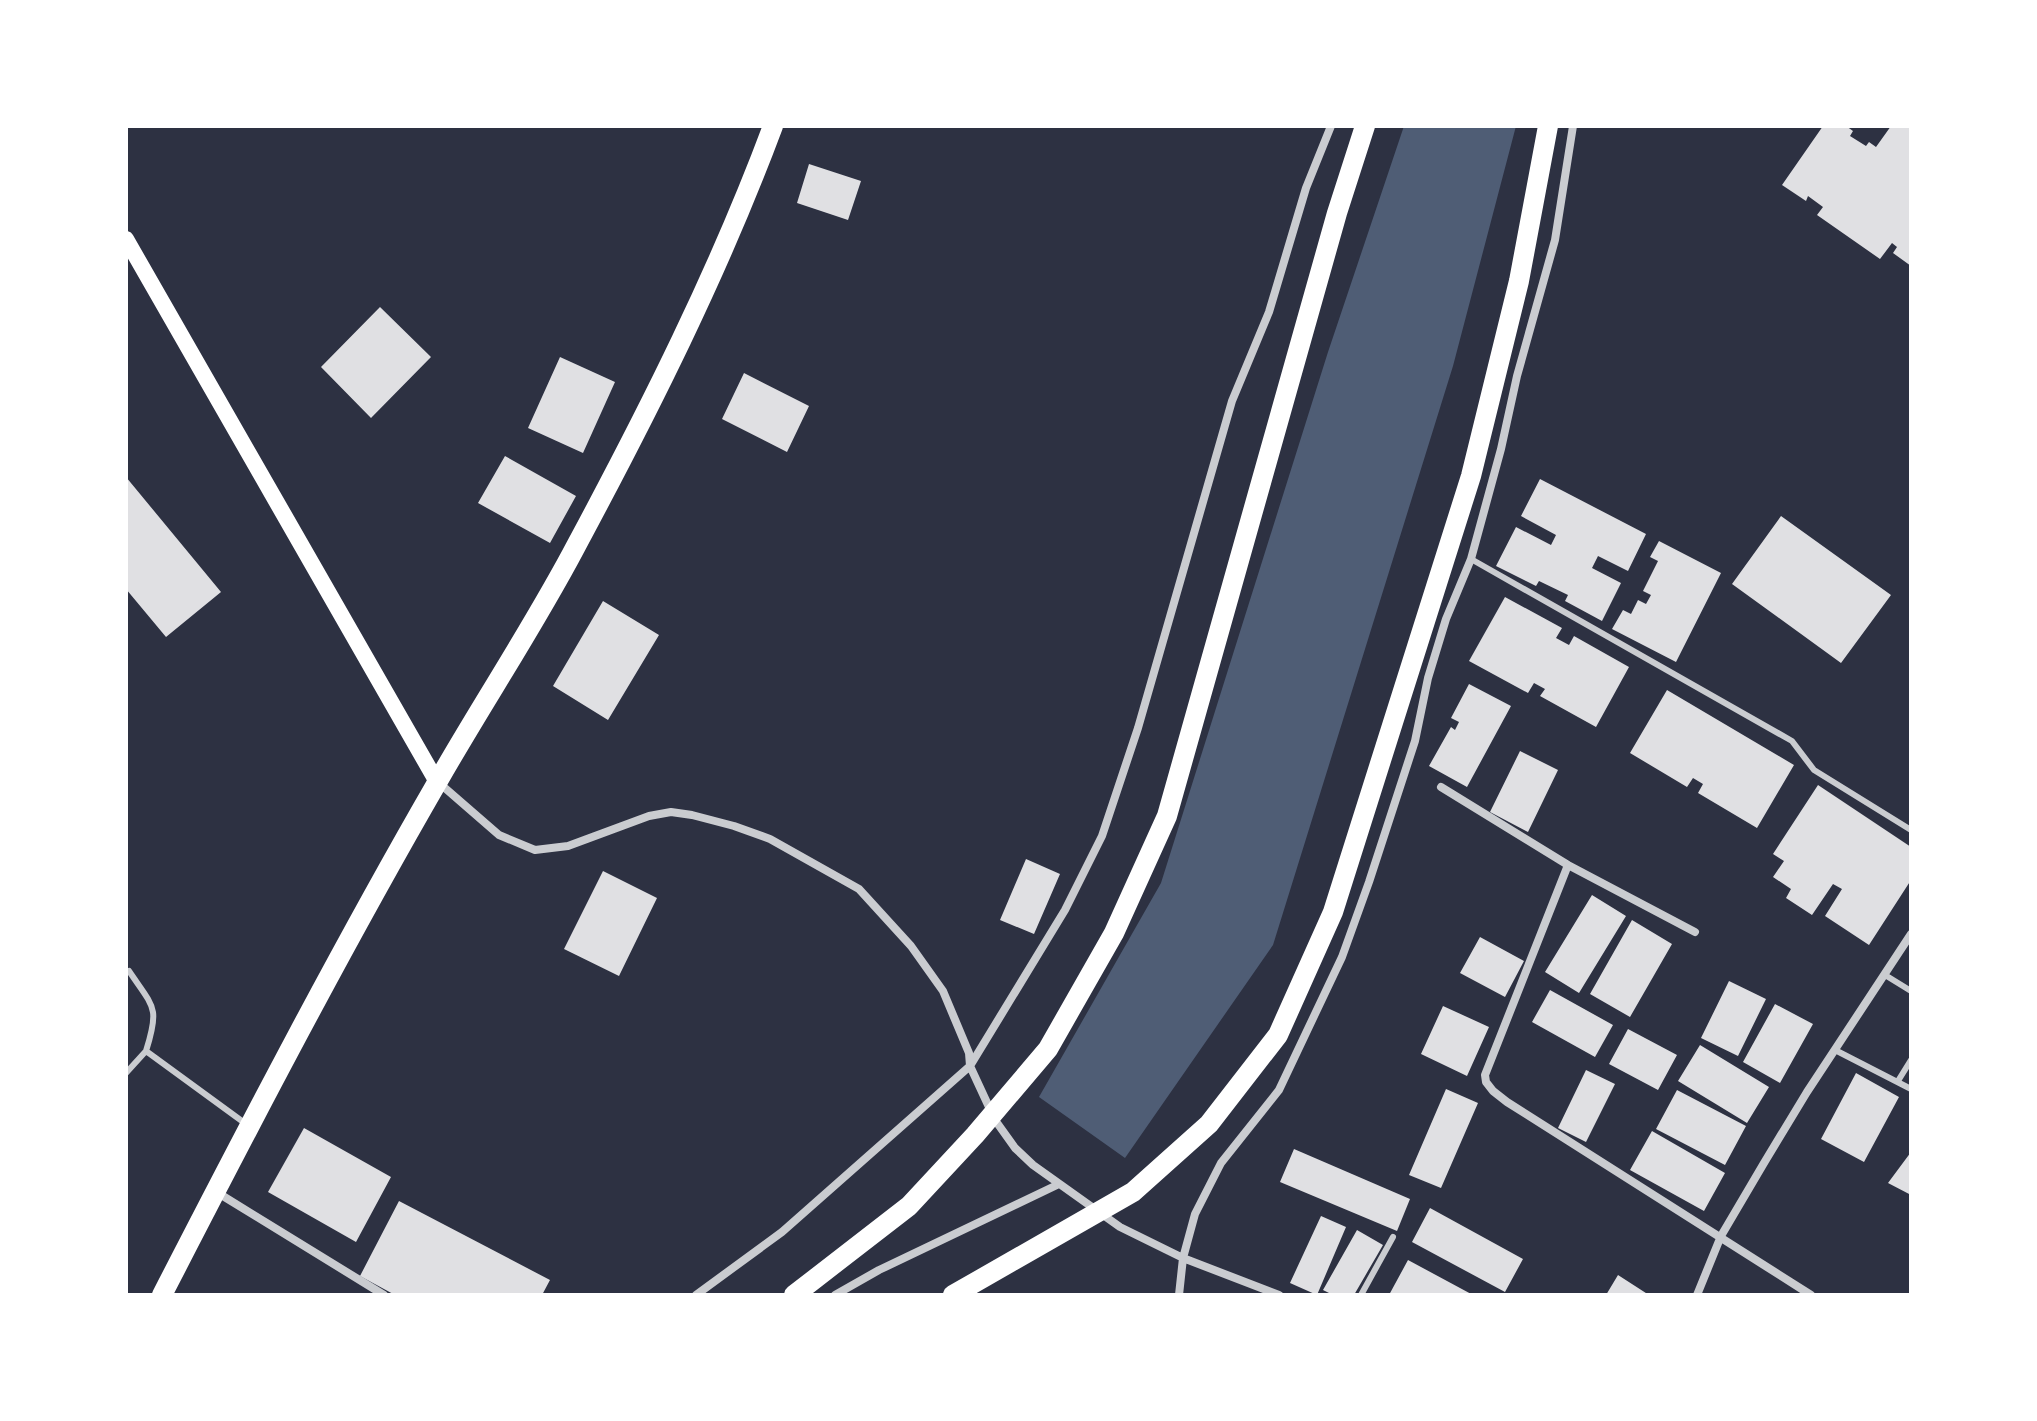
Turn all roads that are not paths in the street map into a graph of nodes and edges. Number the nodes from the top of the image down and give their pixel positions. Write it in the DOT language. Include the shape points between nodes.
graph roads {
  1 [pos="773,126"];
  2 [pos="1331,126"];
  3 [pos="1365,126"];
  4 [pos="1548,126"];
  5 [pos="1573,126"];
  6 [pos="126,239"];
  7 [pos="1471,559"];
  8 [pos="437,782"];
  9 [pos="1441,787"];
  10 [pos="1911,830"];
  11 [pos="1568,865"];
  12 [pos="1695,932"];
  13 [pos="1911,934"];
  14 [pos="129,971"];
  15 [pos="1885,975"];
  16 [pos="1911,991"];
  17 [pos="1835,1050"];
  18 [pos="146,1051"];
  19 [pos="1911,1060"];
  20 [pos="970,1066"];
  21 [pos="126,1073"];
  22 [pos="1898,1081"];
  23 [pos="1911,1089"];
  24 [pos="249,1126"];
  25 [pos="1057,1185"];
  26 [pos="216,1192"];
  27 [pos="1721,1236"];
  28 [pos="1393,1237"];
  29 [pos="1183,1258"];
  30 [pos="162,1295"];
  31 [pos="384,1295"];
  32 [pos="696,1295"];
  33 [pos="794,1295"];
  34 [pos="835,1295"];
  35 [pos="953,1295"];
  36 [pos="1179,1295"];
  37 [pos="1279,1295"];
  38 [pos="1361,1295"];
  39 [pos="1697,1295"];
  40 [pos="1811,1295"];
  1 -- 8 [label="main road" via="679,344 575,548"];
  2 -- 20 [label="street" via="1306,188 1269,312 1232,401 1102,836 1065,910"];
  3 -- 33 [label="main road" via="1167,816 1114,933 1048,1049 975,1135 909,1206"];
  4 -- 35 [label="main road" via="1519,281 1471,476 1333,912 1278,1035 1209,1124 1133,1192"];
  5 -- 7 [label="street" via="1555,240"];
  6 -- 8 [label="main road"];
  7 -- 10 [label="lane" via="1792,741 1814,770"];
  7 -- 29 [label="street" via="1446,619 1415,741 1342,957 1279,1090 1221,1163 1195,1214"];
  8 -- 20 [label="street" via="499,835 535,850 568,846 671,812 770,839 859,889 911,946 943,991"];
  8 -- 24 [label="main road"];
  9 -- 11 [label="street"];
  11 -- 12 [label="street"];
  11 -- 27 [label="street" via="1486,1082 1507,1102"];
  13 -- 15 [label="street"];
  14 -- 18 [label="lane" via="156,1021"];
  15 -- 16 [label="lane"];
  15 -- 17 [label="street"];
  17 -- 22 [label="lane"];
  17 -- 27 [label="street"];
  18 -- 21 [label="lane"];
  18 -- 24 [label="lane"];
  19 -- 22 [label="lane"];
  20 -- 25 [label="street" via="995,1120 1015,1148"];
  20 -- 32 [label="street" via="782,1232"];
  22 -- 23 [label="lane"];
  24 -- 26 [label="main road"];
  25 -- 29 [label="street" via="1120,1227"];
  25 -- 34 [label="street"];
  26 -- 30 [label="main road"];
  26 -- 31 [label="street"];
  27 -- 39 [label="street"];
  27 -- 40 [label="street"];
  28 -- 38 [label="lane"];
  29 -- 36 [label="street"];
  29 -- 37 [label="street"];
}
